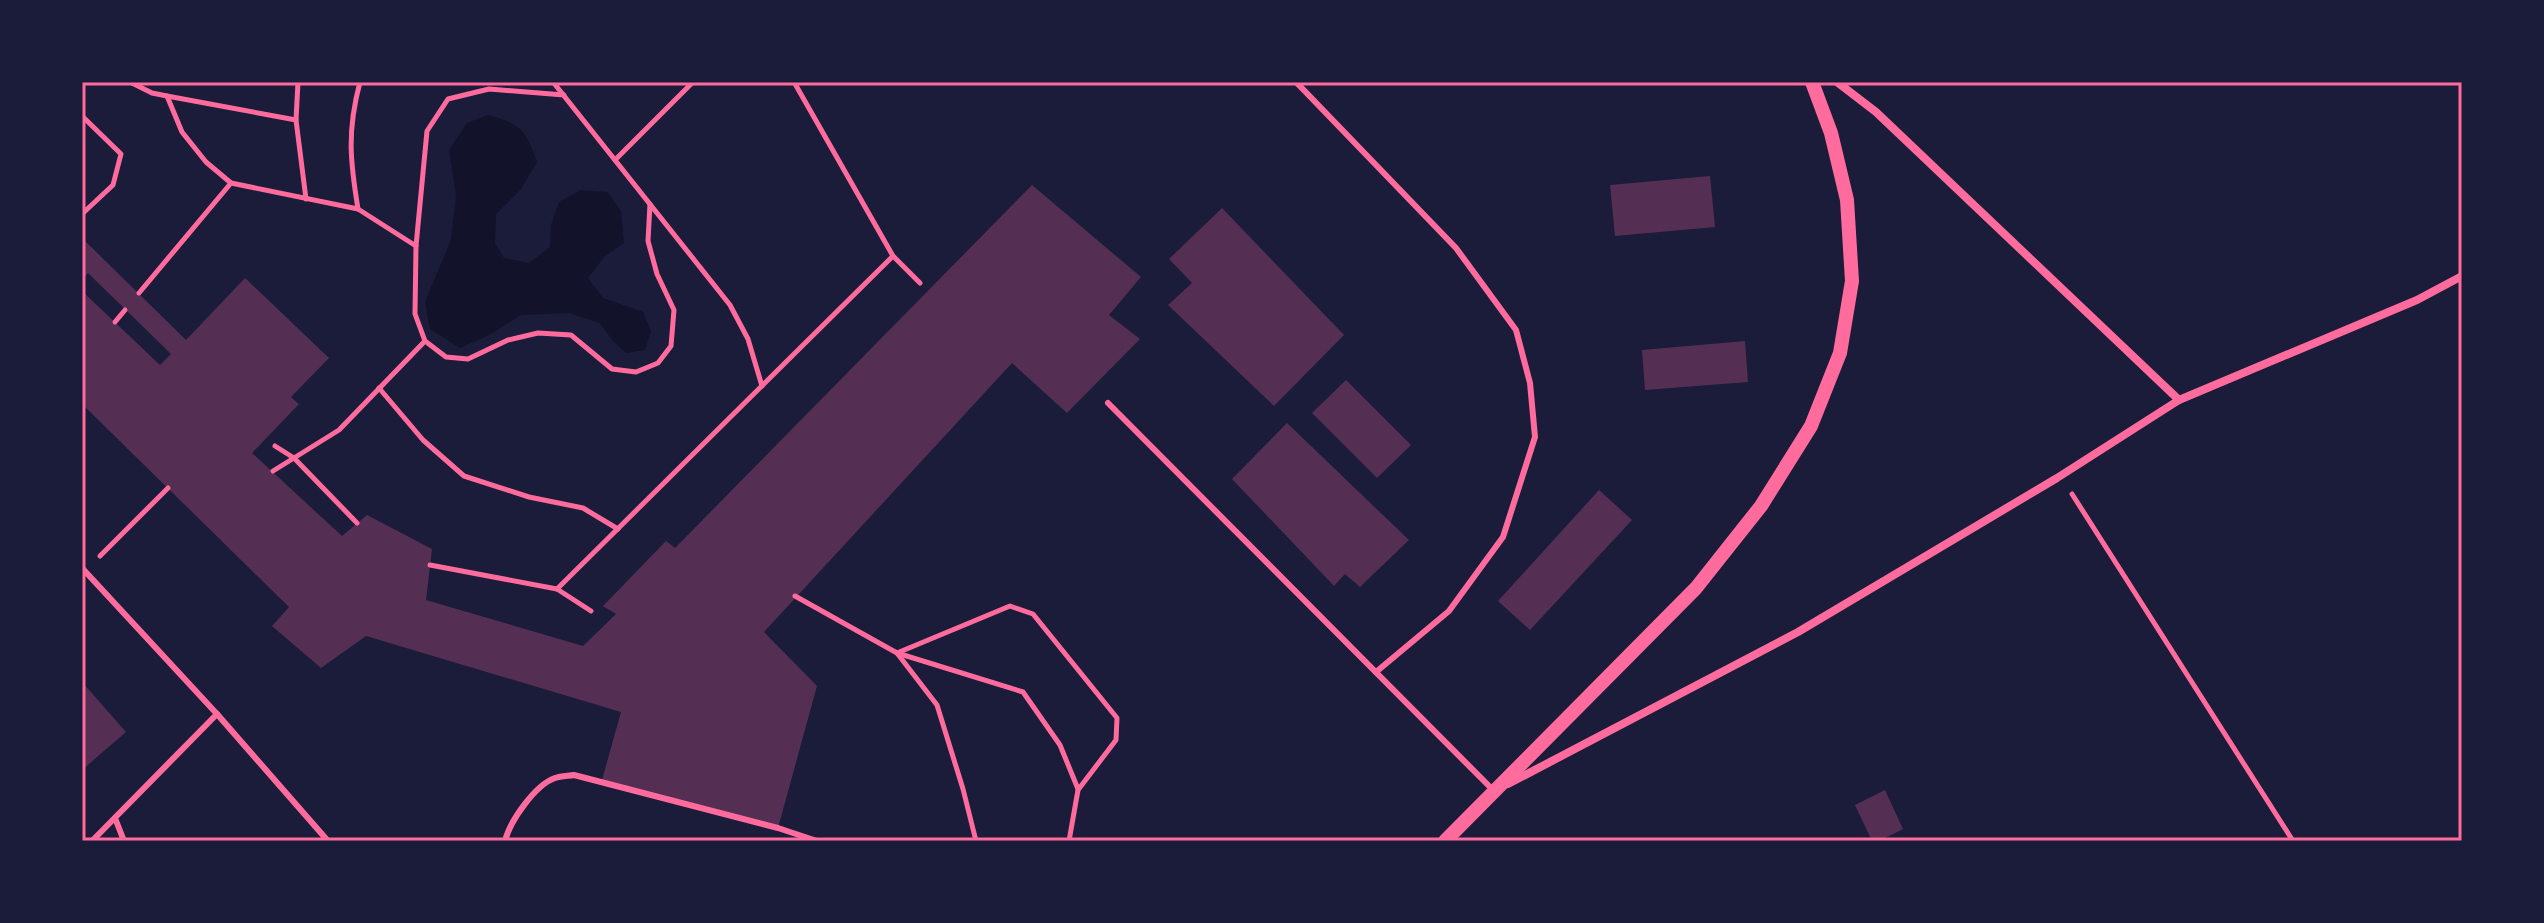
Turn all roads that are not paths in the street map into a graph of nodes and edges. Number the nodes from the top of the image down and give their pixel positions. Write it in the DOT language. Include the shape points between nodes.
graph roads {
  1 [pos="1296,82"];
  2 [pos="1812,82"];
  3 [pos="1837,82"];
  4 [pos="2462,276"];
  5 [pos="2179,400"];
  6 [pos="1108,403"];
  7 [pos="84,569"];
  8 [pos="1376,672"];
  9 [pos="217,714"];
  10 [pos="1494,791"];
  11 [pos="115,818"];
  12 [pos="92,841"];
  13 [pos="124,841"];
  14 [pos="328,841"];
  15 [pos="505,841"];
  16 [pos="817,841"];
  17 [pos="1445,841"];
  1 -- 8 [label="lane" via="1456,248 1516,330 1530,383 1535,437 1503,537 1449,611"];
  2 -- 10 [label="street" via="1847,200 1852,281 1840,353 1811,426 1761,506 1696,588"];
  3 -- 5 [label="street" via="1887,123"];
  4 -- 5 [label="street"];
  5 -- 10 [label="street" via="1798,632"];
  6 -- 8 [label="lane"];
  7 -- 9 [label="lane"];
  8 -- 10 [label="lane"];
  9 -- 11 [label="lane"];
  9 -- 14 [label="lane"];
  10 -- 17 [label="street"];
  11 -- 12 [label="lane"];
  11 -- 13 [label="lane"];
  15 -- 16 [label="lane" via="526,802 553,778 574,775"];
}
